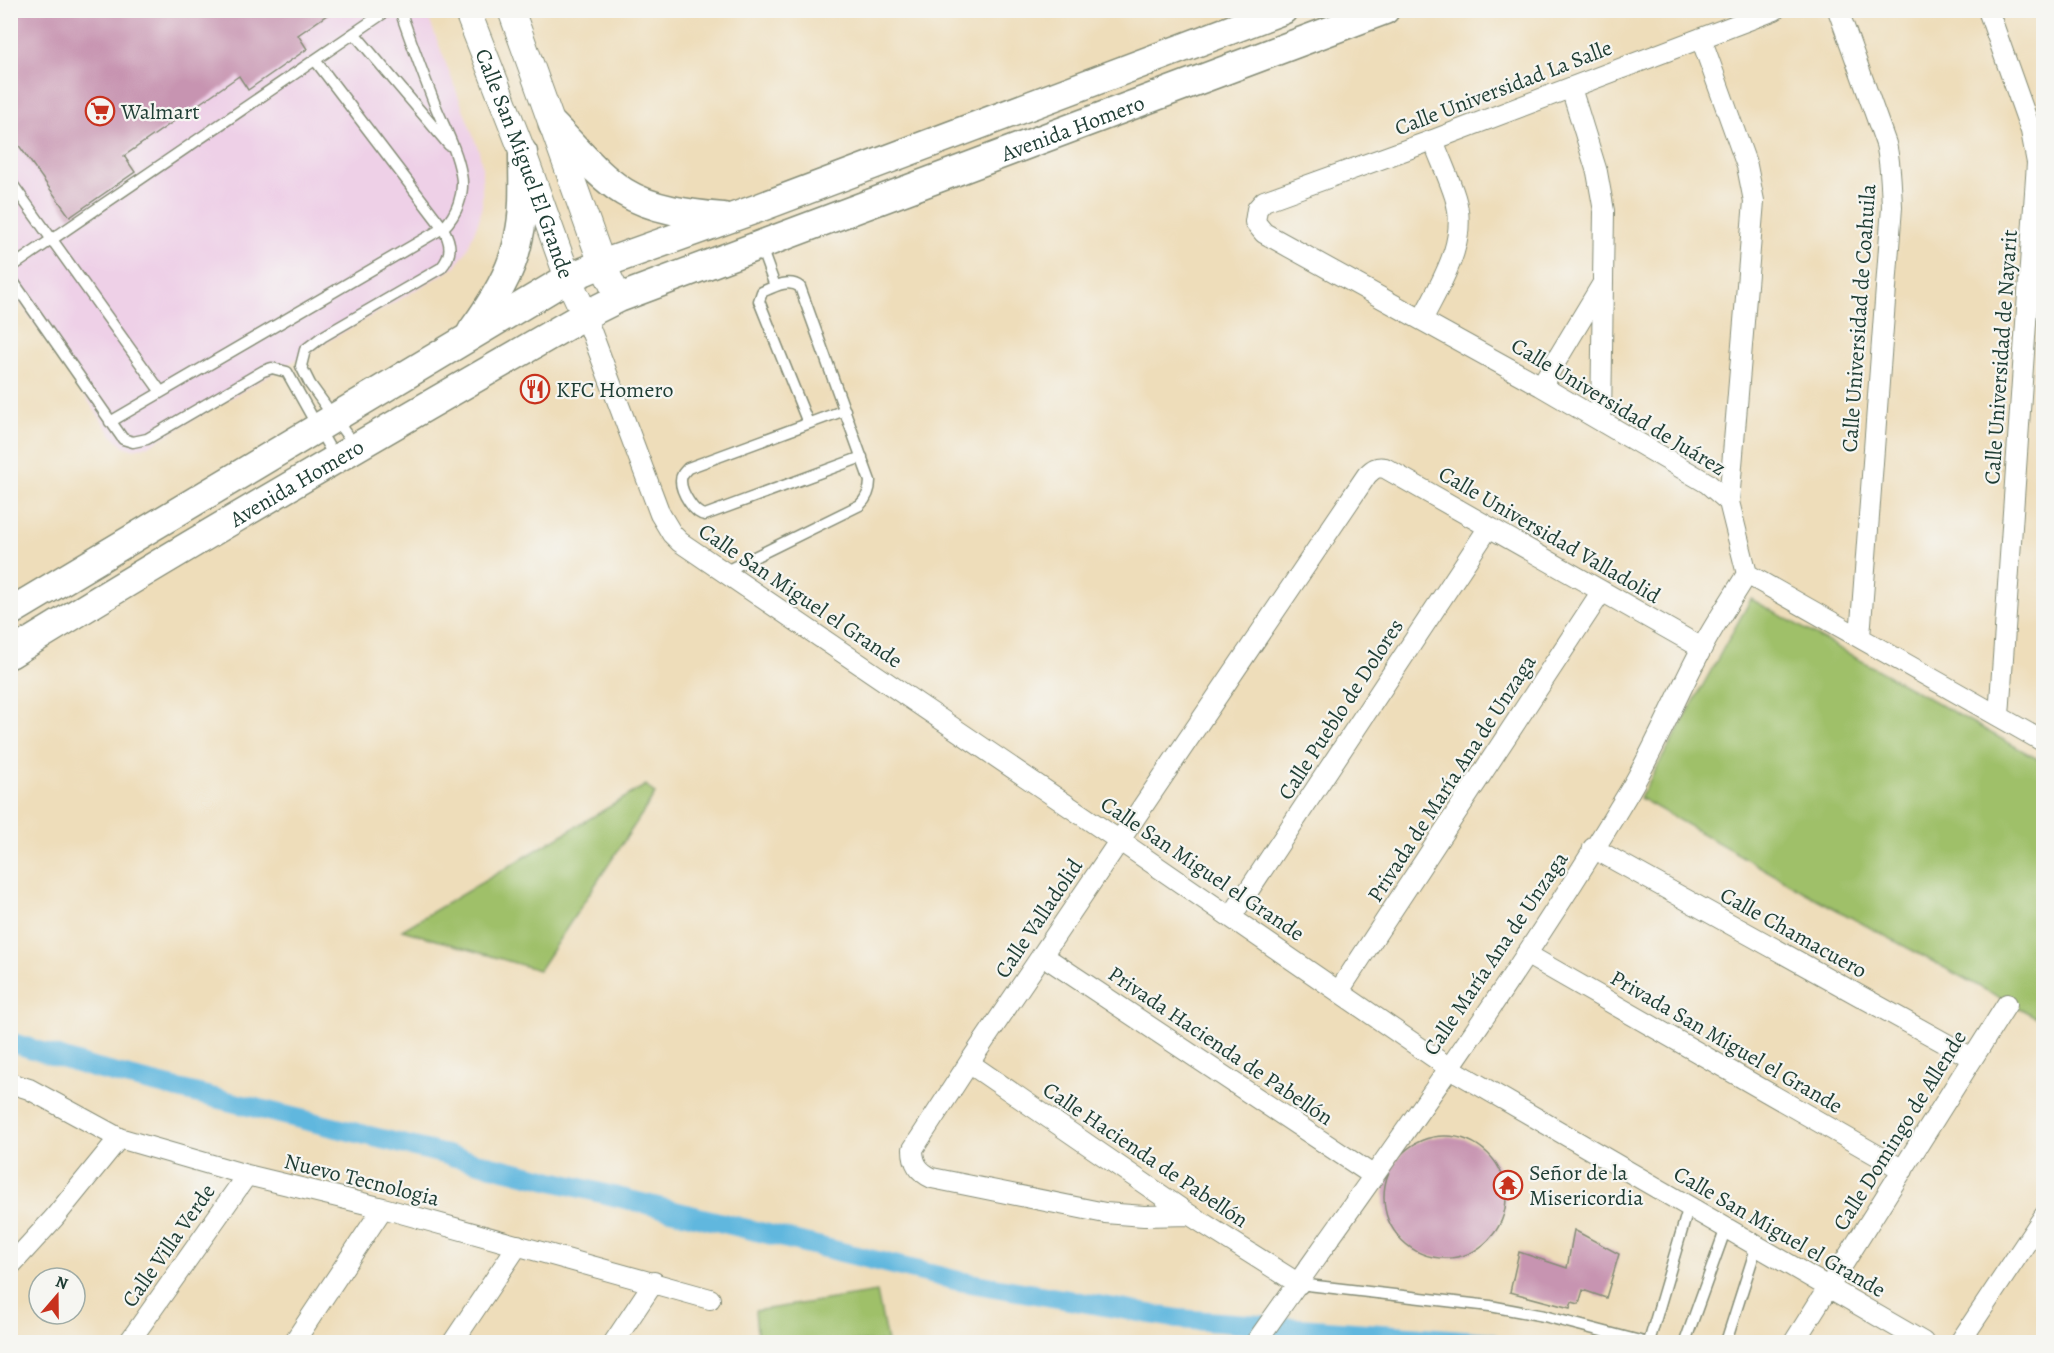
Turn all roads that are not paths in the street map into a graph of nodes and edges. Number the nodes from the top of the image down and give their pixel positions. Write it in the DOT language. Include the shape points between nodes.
graph roads {
  1 [pos="388,10"];
  2 [pos="400,10"];
  3 [pos="467,10"];
  4 [pos="511,10"];
  5 [pos="1283,10"];
  6 [pos="1385,10"];
  7 [pos="1775,10"];
  8 [pos="1838,10"];
  9 [pos="1988,10"];
  10 [pos="354,33"];
  11 [pos="1701,38"];
  12 [pos="315,60"];
  13 [pos="1571,88"];
  14 [pos="554,125"];
  15 [pos="1432,140"];
  16 [pos="455,152"];
  17 [pos="523,153"];
  18 [pos="10,181"];
  19 [pos="743,214"];
  20 [pos="1255,215"];
  21 [pos="443,228"];
  22 [pos="51,240"];
  23 [pos="759,245"];
  24 [pos="602,264"];
  25 [pos="10,268"];
  26 [pos="10,277"];
  27 [pos="568,278"];
  28 [pos="1604,281"];
  29 [pos="775,286"];
  30 [pos="620,298"];
  31 [pos="585,315"];
  32 [pos="1422,320"];
  33 [pos="465,340"];
  34 [pos="1541,386"];
  35 [pos="161,392"];
  36 [pos="845,410"];
  37 [pos="1601,421"];
  38 [pos="110,422"];
  39 [pos="328,422"];
  40 [pos="808,423"];
  41 [pos="345,452"];
  42 [pos="862,457"];
  43 [pos="1374,469"];
  44 [pos="1729,502"];
  45 [pos="1489,526"];
  46 [pos="724,572"];
  47 [pos="1747,574"];
  48 [pos="1602,591"];
  49 [pos="10,612"];
  50 [pos="1860,637"];
  51 [pos="1702,648"];
  52 [pos="10,654"];
  53 [pos="1999,716"];
  54 [pos="2043,742"];
  55 [pos="1120,841"];
  56 [pos="1593,848"];
  57 [pos="1231,917"];
  58 [pos="1526,954"];
  59 [pos="1042,955"];
  60 [pos="1339,990"];
  61 [pos="2007,1004"];
  62 [pos="1972,1058"];
  63 [pos="969,1063"];
  64 [pos="1448,1067"];
  65 [pos="10,1083"];
  66 [pos="119,1138"];
  67 [pos="1903,1170"];
  68 [pos="247,1175"];
  69 [pos="1374,1176"];
  70 [pos="1689,1206"];
  71 [pos="383,1209"];
  72 [pos="1190,1215"];
  73 [pos="2043,1216"];
  74 [pos="1726,1228"];
  75 [pos="518,1245"];
  76 [pos="1757,1245"];
  77 [pos="10,1266"];
  78 [pos="654,1282"];
  79 [pos="1299,1284"];
  80 [pos="1829,1287"];
  81 [pos="710,1299"];
  82 [pos="129,1342"];
  83 [pos="294,1342"];
  84 [pos="453,1342"];
  85 [pos="614,1342"];
  86 [pos="1257,1342"];
  87 [pos="1644,1342"];
  88 [pos="1649,1342"];
  89 [pos="1685,1342"];
  90 [pos="1726,1342"];
  91 [pos="1794,1342"];
  92 [pos="1923,1342"];
  93 [pos="1960,1342"];
  1 -- 10 [label="lane"];
  2 -- 16 [label="lane"];
  3 -- 17 [label="street, Calle San Miguel El Grande"];
  4 -- 14 [label="street, Calle San Miguel El Grande"];
  5 -- 19 [label="main road, Avenida Homero"];
  6 -- 23 [label="main road, Avenida Homero"];
  7 -- 11 [label="street, Calle Universidad La Salle"];
  8 -- 50 [label="street, Calle Universidad de Coahuila" via="1886,144 1892,186"];
  9 -- 53 [label="street, Calle Universidad de Nayarit" via="2031,131 2037,163"];
  10 -- 12 [label="lane"];
  10 -- 16 [label="lane"];
  11 -- 13 [label="street, Calle Universidad La Salle"];
  11 -- 44 [label="street" via="1747,166 1754,201"];
  12 -- 21 [label="lane"];
  12 -- 22 [label="lane"];
  13 -- 15 [label="street, Calle Universidad La Salle"];
  13 -- 28 [label="street" via="1602,195"];
  14 -- 19 [label="main road" via="602,175 644,202 672,210"];
  14 -- 24 [label="street, Calle San Miguel El Grande"];
  15 -- 20 [label="street, Calle Universidad La Salle" via="1264,201"];
  15 -- 32 [label="street" via="1456,198 1458,231 1450,264"];
  16 -- 21 [label="lane" via="462,175 460,197 451,221"];
  17 -- 27 [label="street, Calle San Miguel El Grande"];
  17 -- 33 [label="main road" via="522,212 511,264 489,308"];
  18 -- 22 [label="lane"];
  19 -- 24 [label="main road, Avenida Homero"];
  20 -- 32 [label="street, Calle Universidad de Juárez" via="1258,228 1264,233"];
  21 -- 35 [label="lane"];
  21 -- 39 [label="lane" via="451,246 441,268 305,350 301,366"];
  22 -- 25 [label="lane"];
  22 -- 35 [label="lane"];
  23 -- 29 [label="lane"];
  23 -- 30 [label="main road, Avenida Homero"];
  24 -- 27 [label="main road, Avenida Homero"];
  24 -- 30 [label="street, Calle San Miguel El Grande"];
  26 -- 38 [label="lane"];
  27 -- 31 [label="street, Calle San Miguel El Grande"];
  27 -- 33 [label="main road, Avenida Homero"];
  28 -- 34 [label="street"];
  28 -- 37 [label="street"];
  29 -- 36 [label="lane" via="791,282 800,287"];
  29 -- 40 [label="lane" via="762,292 759,301"];
  30 -- 31 [label="main road, Avenida Homero"];
  31 -- 41 [label="main road, Avenida Homero"];
  31 -- 46 [label="street, Calle San Miguel el Grande" via="660,514 680,542"];
  32 -- 34 [label="street, Calle Universidad de Juárez"];
  33 -- 39 [label="main road, Avenida Homero"];
  34 -- 37 [label="street, Calle Universidad de Juárez"];
  35 -- 38 [label="lane"];
  36 -- 40 [label="lane"];
  36 -- 42 [label="lane"];
  37 -- 44 [label="street, Calle Universidad de Juárez" via="1696,476"];
  38 -- 39 [label="lane" via="126,440 147,439 272,368 287,372"];
  39 -- 41 [label="lane"];
  39 -- 41 [label="lane"];
  39 -- 49 [label="main road, Avenida Homero"];
  40 -- 42 [label="lane" via="688,468 681,483 694,510 705,515"];
  41 -- 52 [label="main road, Avenida Homero"];
  42 -- 46 [label="lane" via="870,488 860,505"];
  43 -- 45 [label="street, Calle Universidad Valladolid" via="1386,468"];
  43 -- 55 [label="street, Calle Valladolid"];
  44 -- 47 [label="street, Calle Universidad de Juárez"];
  45 -- 48 [label="street, Calle Universidad Valladolid"];
  45 -- 57 [label="street, Calle Pueblo de Dolores"];
  46 -- 55 [label="street, Calle San Miguel el Grande"];
  47 -- 50 [label="street"];
  47 -- 51 [label="street, Calle María Ana de Unzaga"];
  48 -- 51 [label="street, Calle Universidad Valladolid"];
  48 -- 60 [label="street, Privada de María Ana de Unzaga"];
  50 -- 53 [label="street"];
  51 -- 56 [label="street, Calle María Ana de Unzaga" via="1660,737"];
  53 -- 54 [label="street"];
  55 -- 57 [label="street, Calle San Miguel el Grande"];
  55 -- 59 [label="street, Calle Valladolid"];
  56 -- 58 [label="street, Calle María Ana de Unzaga"];
  56 -- 62 [label="street, Calle Chamacuero"];
  57 -- 60 [label="street, Calle San Miguel el Grande"];
  58 -- 64 [label="street, Calle María Ana de Unzaga"];
  58 -- 67 [label="street, Privada San Miguel el Grande"];
  59 -- 63 [label="street, Calle Valladolid"];
  59 -- 69 [label="street, Privada Hacienda de Pabellón"];
  60 -- 64 [label="street, Calle San Miguel el Grande"];
  61 -- 62 [label="street, Calle Domingo de Allende"];
  62 -- 67 [label="street, Calle Domingo de Allende"];
  63 -- 72 [label="street, Calle Hacienda de Pabellón"];
  63 -- 72 [label="street, Calle Valladolid" via="915,1145 915,1163 926,1175 1105,1213"];
  64 -- 69 [label="street, Calle María Ana de Unzaga"];
  64 -- 70 [label="street, Calle San Miguel el Grande"];
  65 -- 66 [label="street, Nuevo Tecnologia" via="29,1089"];
  66 -- 68 [label="street, Nuevo Tecnologia"];
  66 -- 77 [label="street"];
  67 -- 80 [label="street, Calle Domingo de Allende"];
  68 -- 71 [label="street, Nuevo Tecnologia"];
  68 -- 82 [label="street, Calle Villa Verde"];
  69 -- 79 [label="street, Calle María Ana de Unzaga"];
  70 -- 74 [label="street, Calle San Miguel el Grande"];
  70 -- 88 [label="lane"];
  71 -- 75 [label="street, Nuevo Tecnologia"];
  71 -- 83 [label="street"];
  72 -- 79 [label="street, Calle Hacienda de Pabellón"];
  73 -- 93 [label="street"];
  74 -- 76 [label="street, Calle San Miguel el Grande"];
  74 -- 89 [label="lane"];
  75 -- 78 [label="street, Nuevo Tecnologia"];
  75 -- 84 [label="street"];
  76 -- 80 [label="street, Calle San Miguel el Grande"];
  76 -- 90 [label="lane"];
  78 -- 81 [label="street, Nuevo Tecnologia"];
  78 -- 85 [label="street"];
  79 -- 86 [label="street, Calle María Ana de Unzaga"];
  79 -- 87 [label="lane" via="1490,1306"];
  80 -- 91 [label="street, Calle Domingo de Allende"];
  80 -- 92 [label="street, Calle San Miguel el Grande"];
}
